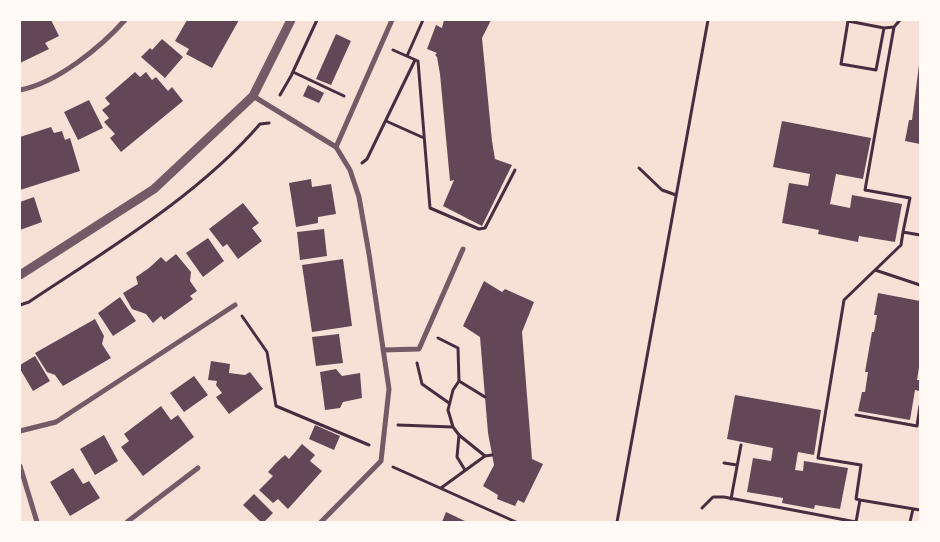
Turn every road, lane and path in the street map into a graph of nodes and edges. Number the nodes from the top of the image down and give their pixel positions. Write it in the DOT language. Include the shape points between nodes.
graph roads {
  1 [pos="125,20"];
  2 [pos="291,20"];
  3 [pos="317,20"];
  4 [pos="392,20"];
  5 [pos="423,20"];
  6 [pos="708,20"];
  7 [pos="900,20"];
  8 [pos="894,27"];
  9 [pos="884,28"];
  10 [pos="382,44"];
  11 [pos="407,56"];
  12 [pos="415,60"];
  13 [pos="293,72"];
  14 [pos="20,90"];
  15 [pos="253,96"];
  16 [pos="356,101"];
  17 [pos="270,106"];
  18 [pos="386,121"];
  19 [pos="260,124"];
  20 [pos="273,125"];
  21 [pos="425,138"];
  22 [pos="336,147"];
  23 [pos="639,168"];
  24 [pos="350,170"];
  25 [pos="515,170"];
  26 [pos="676,196"];
  27 [pos="903,232"];
  28 [pos="920,235"];
  29 [pos="463,249"];
  30 [pos="875,270"];
  31 [pos="20,275"];
  32 [pos="920,285"];
  33 [pos="20,305"];
  34 [pos="235,305"];
  35 [pos="426,332"];
  36 [pos="383,350"];
  37 [pos="385,364"];
  38 [pos="459,381"];
  39 [pos="485,397"];
  40 [pos="449,403"];
  41 [pos="920,406"];
  42 [pos="856,415"];
  43 [pos="385,424"];
  44 [pos="453,427"];
  45 [pos="20,431"];
  46 [pos="459,435"];
  47 [pos="374,438"];
  48 [pos="741,445"];
  49 [pos="371,446"];
  50 [pos="368,453"];
  51 [pos="492,455"];
  52 [pos="485,456"];
  53 [pos="381,461"];
  54 [pos="724,463"];
  55 [pos="737,465"];
  56 [pos="20,466"];
  57 [pos="198,468"];
  58 [pos="465,470"];
  59 [pos="441,488"];
  60 [pos="731,499"];
  61 [pos="860,500"];
  62 [pos="702,508"];
  63 [pos="913,509"];
  64 [pos="920,510"];
  65 [pos="513,521"];
  66 [pos="37,522"];
  67 [pos="127,522"];
  68 [pos="321,522"];
  69 [pos="617,522"];
  70 [pos="856,522"];
  71 [pos="910,522"];
  1 -- 14 [label="street" via="109,38 68,69"];
  2 -- 15 [label="street"];
  3 -- 13 [label="path"];
  4 -- 10 [label="street"];
  5 -- 11 [label="path"];
  6 -- 26 [label="path"];
  7 -- 8 [label="path"];
  8 -- 9 [label="path"];
  8 -- 27 [label="path" via="865,190 910,198"];
  9 -- 9 [label="path" via="848,21 841,64 876,70"];
  10 -- 11 [label="path"];
  10 -- 16 [label="street"];
  11 -- 12 [label="path"];
  12 -- 18 [label="path"];
  12 -- 21 [label="path" via="418,61"];
  13 -- 16 [label="path"];
  13 -- 17 [label="path"];
  15 -- 17 [label="street"];
  15 -- 31 [label="street" via="154,189"];
  16 -- 22 [label="street"];
  17 -- 19 [label="path"];
  17 -- 22 [label="street"];
  18 -- 21 [label="path"];
  18 -- 24 [label="path" via="367,160"];
  19 -- 20 [label="path"];
  19 -- 33 [label="path" via="222,164 151,220"];
  21 -- 25 [label="path" via="430,208 479,229 485,228"];
  22 -- 24 [label="street"];
  23 -- 26 [label="path" via="662,190"];
  24 -- 36 [label="street" via="360,197"];
  26 -- 69 [label="path"];
  27 -- 28 [label="path"];
  27 -- 30 [label="path" via="901,245"];
  29 -- 35 [label="street"];
  30 -- 32 [label="path"];
  30 -- 61 [label="path" via="844,300 818,458 861,465 856,499"];
  34 -- 45 [label="street" via="56,422"];
  34 -- 49 [label="path" via="267,352 276,406"];
  35 -- 36 [label="street" via="419,349"];
  35 -- 38 [label="path" via="458,348"];
  36 -- 37 [label="street"];
  37 -- 40 [label="path" via="417,361 422,384"];
  37 -- 43 [label="street" via="389,390"];
  38 -- 39 [label="path"];
  38 -- 40 [label="path"];
  40 -- 44 [label="path"];
  41 -- 42 [label="path" via="917,426"];
  43 -- 44 [label="path"];
  43 -- 53 [label="street"];
  44 -- 46 [label="path"];
  46 -- 52 [label="path"];
  46 -- 58 [label="path" via="457,457"];
  47 -- 49 [label="path"];
  48 -- 55 [label="path"];
  49 -- 50 [label="path"];
  51 -- 52 [label="path"];
  52 -- 58 [label="path"];
  53 -- 59 [label="path"];
  53 -- 68 [label="street"];
  54 -- 55 [label="path"];
  55 -- 60 [label="path"];
  56 -- 66 [label="street"];
  57 -- 67 [label="street"];
  58 -- 59 [label="path"];
  59 -- 65 [label="path"];
  60 -- 62 [label="path" via="713,497"];
  60 -- 70 [label="path"];
  61 -- 63 [label="path"];
  61 -- 70 [label="path"];
  63 -- 64 [label="path"];
  63 -- 71 [label="path"];
}
